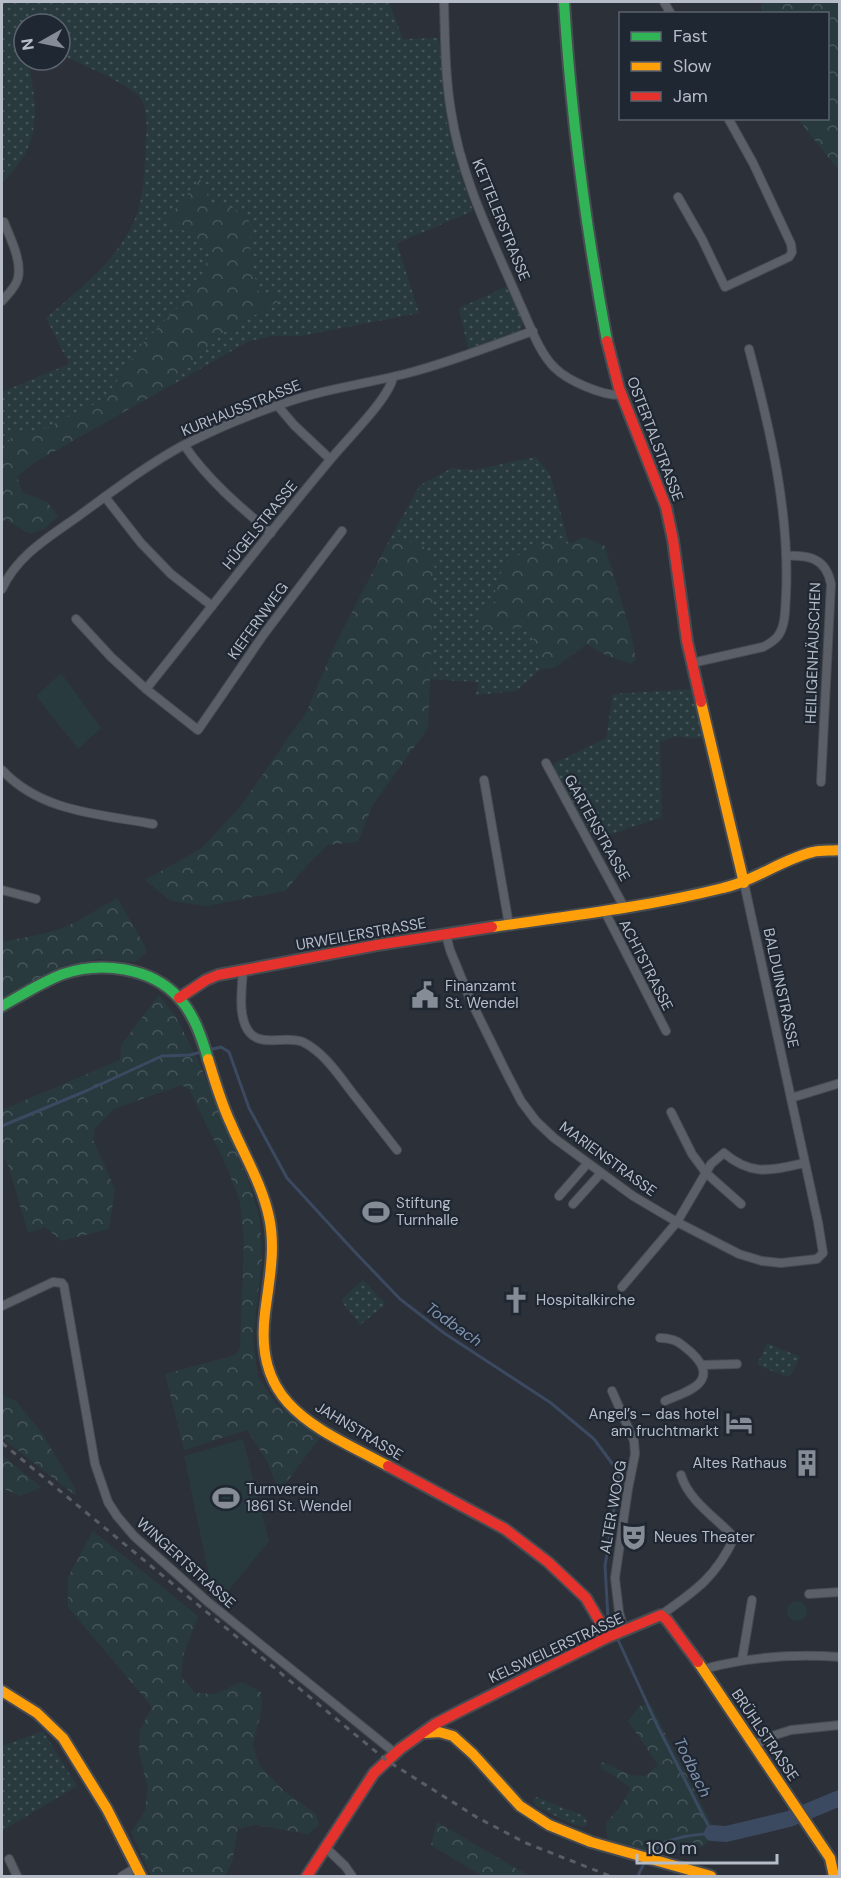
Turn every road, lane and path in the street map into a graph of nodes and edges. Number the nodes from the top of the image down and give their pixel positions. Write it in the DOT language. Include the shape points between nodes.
graph roads {
  1 [pos="444,2"];
  2 [pos="564,2"];
  3 [pos="729,120"];
  4 [pos="678,197"];
  5 [pos="4,222"];
  6 [pos="2,301"];
  7 [pos="533,331"];
  8 [pos="749,349"];
  9 [pos="393,376"];
  10 [pos="621,395"];
  11 [pos="277,405"];
  12 [pos="184,445"];
  13 [pos="330,459"];
  14 [pos="105,497"];
  15 [pos="342,531"];
  16 [pos="271,533"];
  17 [pos="786,556"];
  18 [pos="2,589"];
  19 [pos="212,606"];
  20 [pos="76,619"];
  21 [pos="692,663"];
  22 [pos="146,689"];
  23 [pos="546,763"];
  24 [pos="2,770"];
  25 [pos="484,780"];
  26 [pos="821,782"];
  27 [pos="153,824"];
  28 [pos="840,850"];
  29 [pos="744,883"];
  30 [pos="2,890"];
  31 [pos="36,899"];
  32 [pos="624,907"];
  33 [pos="604,910"];
  34 [pos="509,925"];
  35 [pos="446,935"];
  36 [pos="243,970"];
  37 [pos="179,998"];
  38 [pos="2,1006"];
  39 [pos="666,1032"];
  40 [pos="840,1083"];
  41 [pos="791,1098"];
  42 [pos="671,1112"];
  43 [pos="397,1150"];
  44 [pos="804,1163"];
  45 [pos="587,1164"];
  46 [pos="601,1173"];
  47 [pos="706,1173"];
  48 [pos="559,1196"];
  49 [pos="573,1204"];
  50 [pos="741,1204"];
  51 [pos="677,1222"];
  52 [pos="823,1253"];
  53 [pos="622,1287"];
  54 [pos="2,1305"];
  55 [pos="660,1338"];
  56 [pos="737,1364"];
  57 [pos="702,1365"];
  58 [pos="612,1391"];
  59 [pos="665,1401"];
  60 [pos="681,1475"];
  61 [pos="840,1592"];
  62 [pos="809,1594"];
  63 [pos="752,1600"];
  64 [pos="662,1615"];
  65 [pos="615,1635"];
  66 [pos="840,1658"];
  67 [pos="742,1660"];
  68 [pos="704,1669"];
  69 [pos="2,1691"];
  70 [pos="464,1709"];
  71 [pos="840,1725"];
  72 [pos="422,1734"];
  73 [pos="447,1734"];
  74 [pos="754,1745"];
  75 [pos="394,1753"];
  76 [pos="326,1848"];
  77 [pos="9,1859"];
  78 [pos="139,1872"];
  79 [pos="17,1876"];
  80 [pos="122,1876"];
  81 [pos="309,1876"];
  82 [pos="352,1876"];
  83 [pos="711,1876"];
  84 [pos="834,1876"];
  1 -- 7 [label="street, KETTELERSTRASSE" via="451,111 459,148 471,192"];
  2 -- 10 [label="street, OSTERTALSTRASSE" via="581,184 606,334"];
  3 -- 4 [label="street" via="790,244 789,257 725,287"];
  5 -- 6 [label="street" via="17,257 18,278"];
  7 -- 9 [label="street, KURHAUSSTRASSE"];
  7 -- 10 [label="street, KETTELERSTRASSE" via="546,358 562,374 601,392"];
  8 -- 17 [label="street" via="777,473"];
  9 -- 11 [label="street, KURHAUSSTRASSE"];
  9 -- 13 [label="street, HÜGELSTRASSE" via="383,397"];
  10 -- 21 [label="street, OSTERTALSTRASSE" via="657,481 673,534"];
  11 -- 12 [label="street, KURHAUSSTRASSE"];
  11 -- 13 [label="street"];
  12 -- 14 [label="street, KURHAUSSTRASSE"];
  12 -- 16 [label="street" via="206,474"];
  13 -- 16 [label="street, HÜGELSTRASSE"];
  14 -- 18 [label="street, KURHAUSSTRASSE" via="30,552"];
  14 -- 19 [label="street" via="171,574"];
  15 -- 22 [label="street, KIEFERNWEG" via="198,730"];
  16 -- 19 [label="street, HÜGELSTRASSE"];
  17 -- 21 [label="street" via="785,606 779,635 763,647"];
  17 -- 26 [label="street, HEILIGENHÄUSCHEN" via="812,557 826,569 831,584"];
  19 -- 22 [label="street, HÜGELSTRASSE"];
  20 -- 22 [label="street"];
  21 -- 29 [label="street, OSTERTALSTRASSE"];
  23 -- 32 [label="street, GARTENSTRASSE"];
  24 -- 27 [label="street" via="32,795 65,808"];
  25 -- 34 [label="street"];
  28 -- 29 [label="street, URWEILERSTRASSE" via="801,856"];
  29 -- 32 [label="street, URWEILERSTRASSE"];
  29 -- 41 [label="street, BALDUINSTRASSE"];
  30 -- 31 [label="street"];
  32 -- 33 [label="street, URWEILERSTRASSE"];
  33 -- 34 [label="street, URWEILERSTRASSE"];
  33 -- 39 [label="street, ACHTSTRASSE"];
  34 -- 35 [label="street, URWEILERSTRASSE"];
  35 -- 36 [label="street, URWEILERSTRASSE"];
  35 -- 45 [label="street, MARIENSTRASSE" via="470,999 521,1101 536,1121"];
  36 -- 37 [label="street, URWEILERSTRASSE" via="206,980"];
  36 -- 43 [label="street" via="244,1024 252,1035 258,1039 286,1038 314,1050"];
  37 -- 38 [label="street" via="147,975 98,968 50,980"];
  37 -- 65 [label="street, JAHNSTRASSE" via="195,1023 224,1108 269,1210 273,1257 263,1334 270,1376 280,1393 294,1408 343,1442 505,1529 586,1598 600,1622"];
  40 -- 41 [label="street"];
  41 -- 44 [label="street, BALDUINSTRASSE"];
  42 -- 47 [label="street"];
  44 -- 47 [label="street" via="754,1170 724,1153"];
  44 -- 52 [label="street, BALDUINSTRASSE"];
  45 -- 46 [label="street, MARIENSTRASSE"];
  45 -- 48 [label="street"];
  46 -- 49 [label="street"];
  46 -- 51 [label="street, MARIENSTRASSE"];
  47 -- 50 [label="street"];
  47 -- 51 [label="street"];
  51 -- 52 [label="street, MARIENSTRASSE" via="750,1258 802,1262 817,1259"];
  51 -- 53 [label="street"];
  54 -- 75 [label="street, WINGERTSTRASSE" via="53,1282 62,1283 95,1464 117,1516 208,1602"];
  55 -- 57 [label="street" via="678,1342"];
  56 -- 57 [label="street"];
  57 -- 59 [label="street" via="698,1384"];
  58 -- 65 [label="street, ALTER WOOG" via="634,1442 635,1454 615,1578 619,1612"];
  60 -- 64 [label="street" via="691,1495 734,1538 714,1573"];
  61 -- 62 [label="street"];
  63 -- 67 [label="street"];
  64 -- 65 [label="street, KELSWEILERSTRASSE"];
  64 -- 68 [label="street, BRÜHLSTRASSE"];
  65 -- 70 [label="street, KELSWEILERSTRASSE"];
  66 -- 67 [label="street"];
  67 -- 68 [label="street"];
  68 -- 74 [label="street, BRÜHLSTRASSE"];
  69 -- 78 [label="street" via="49,1722 67,1743 108,1810"];
  70 -- 72 [label="street, KELSWEILERSTRASSE"];
  70 -- 73 [label="street, KELSWEILERSTRASSE"];
  71 -- 74 [label="street" via="791,1730"];
  72 -- 73 [label="street"];
  72 -- 75 [label="street, KELSWEILERSTRASSE"];
  73 -- 83 [label="street" via="473,1754 536,1818 591,1842"];
  74 -- 84 [label="street, BRÜHLSTRASSE" via="830,1858"];
  75 -- 76 [label="street, KELSWEILERSTRASSE" via="374,1773"];
  76 -- 81 [label="street, KELSWEILERSTRASSE"];
  76 -- 82 [label="street"];
  77 -- 79 [label="street"];
  78 -- 80 [label="street"];
}
